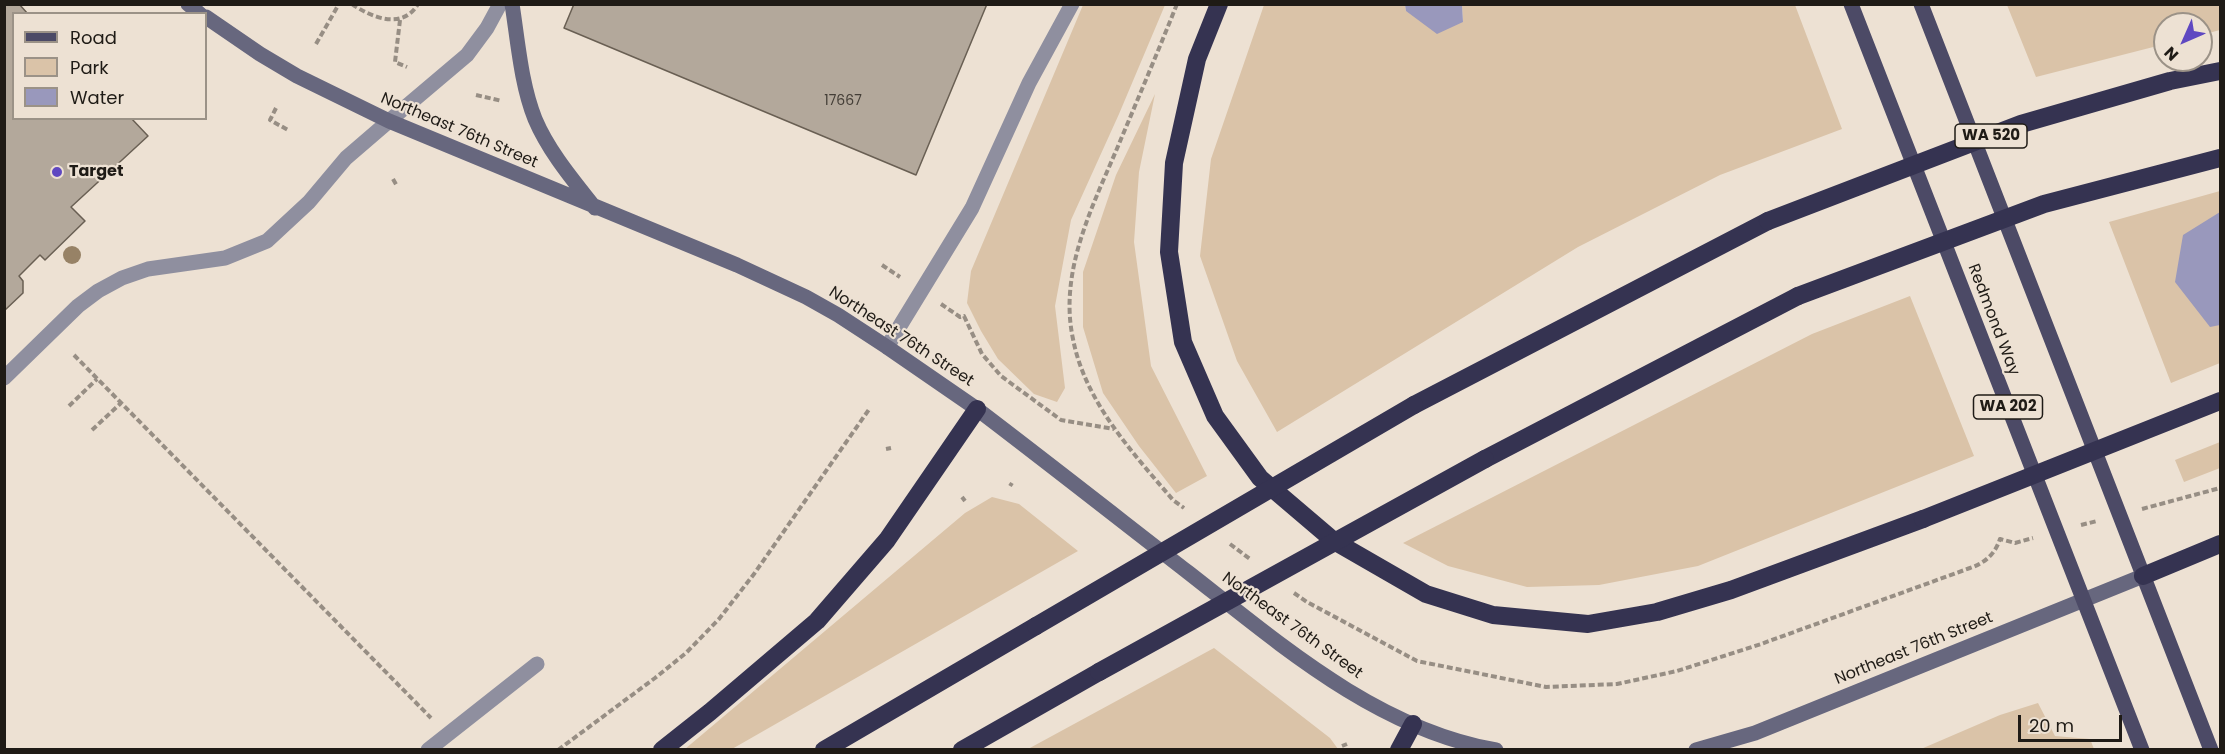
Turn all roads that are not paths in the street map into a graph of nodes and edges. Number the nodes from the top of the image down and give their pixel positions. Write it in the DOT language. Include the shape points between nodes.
graph roads {
  1 [pos="500,4"];
  2 [pos="512,4"];
  3 [pos="1072,4"];
  4 [pos="1219,4"];
  5 [pos="1851,4"];
  6 [pos="1921,4"];
  7 [pos="207,18"];
  8 [pos="2220,71"];
  9 [pos="389,121"];
  10 [pos="2220,158"];
  11 [pos="595,208"];
  12 [pos="887,347"];
  13 [pos="4,378"];
  14 [pos="2220,401"];
  15 [pos="977,409"];
  16 [pos="2220,544"];
  17 [pos="2143,576"];
  18 [pos="2083,600"];
  19 [pos="537,664"];
  20 [pos="1413,724"];
  21 [pos="428,750"];
  22 [pos="662,750"];
  23 [pos="824,750"];
  24 [pos="962,750"];
  25 [pos="1399,750"];
  26 [pos="1496,750"];
  27 [pos="1696,750"];
  28 [pos="2142,750"];
  29 [pos="2211,750"];
  1 -- 9 [label="street" via="467,55"];
  2 -- 11 [label="street" via="529,101 536,119 560,163"];
  3 -- 12 [label="street" via="1029,83 972,208"];
  4 -- 14 [label="highway, bridge" via="1197,58 1174,163 1168,252 1183,342 1215,416 1260,478 1334,541 1426,594 1493,615 1588,624 1657,612 1731,590 1923,519"];
  5 -- 18 [label="main road, Redmond Way / WA 202"];
  6 -- 17 [label="main road"];
  7 -- 9 [label="street, Northeast 76th Street" via="297,76"];
  8 -- 23 [label="highway, WA 520, bridge" via="2170,81 2021,124 1768,220 1414,405"];
  9 -- 11 [label="street, Northeast 76th Street"];
  9 -- 13 [label="street" via="346,158 309,202 267,241 225,258 148,269 122,278 78,306"];
  10 -- 24 [label="highway, bridge" via="2044,204 1798,296 1485,459"];
  11 -- 12 [label="street, Northeast 76th Street" via="771,280 838,315"];
  12 -- 15 [label="street, Northeast 76th Street"];
  15 -- 20 [label="street, Northeast 76th Street" via="1308,664 1371,704"];
  15 -- 22 [label="highway" via="887,540 817,621"];
  16 -- 17 [label="highway"];
  17 -- 18 [label="street, Northeast 76th Street"];
  17 -- 29 [label="main road"];
  18 -- 27 [label="street, Northeast 76th Street" via="1755,733"];
  18 -- 28 [label="main road, Redmond Way / WA 202"];
  19 -- 21 [label="street"];
  20 -- 25 [label="highway"];
  20 -- 26 [label="street, Northeast 76th Street"];
}
